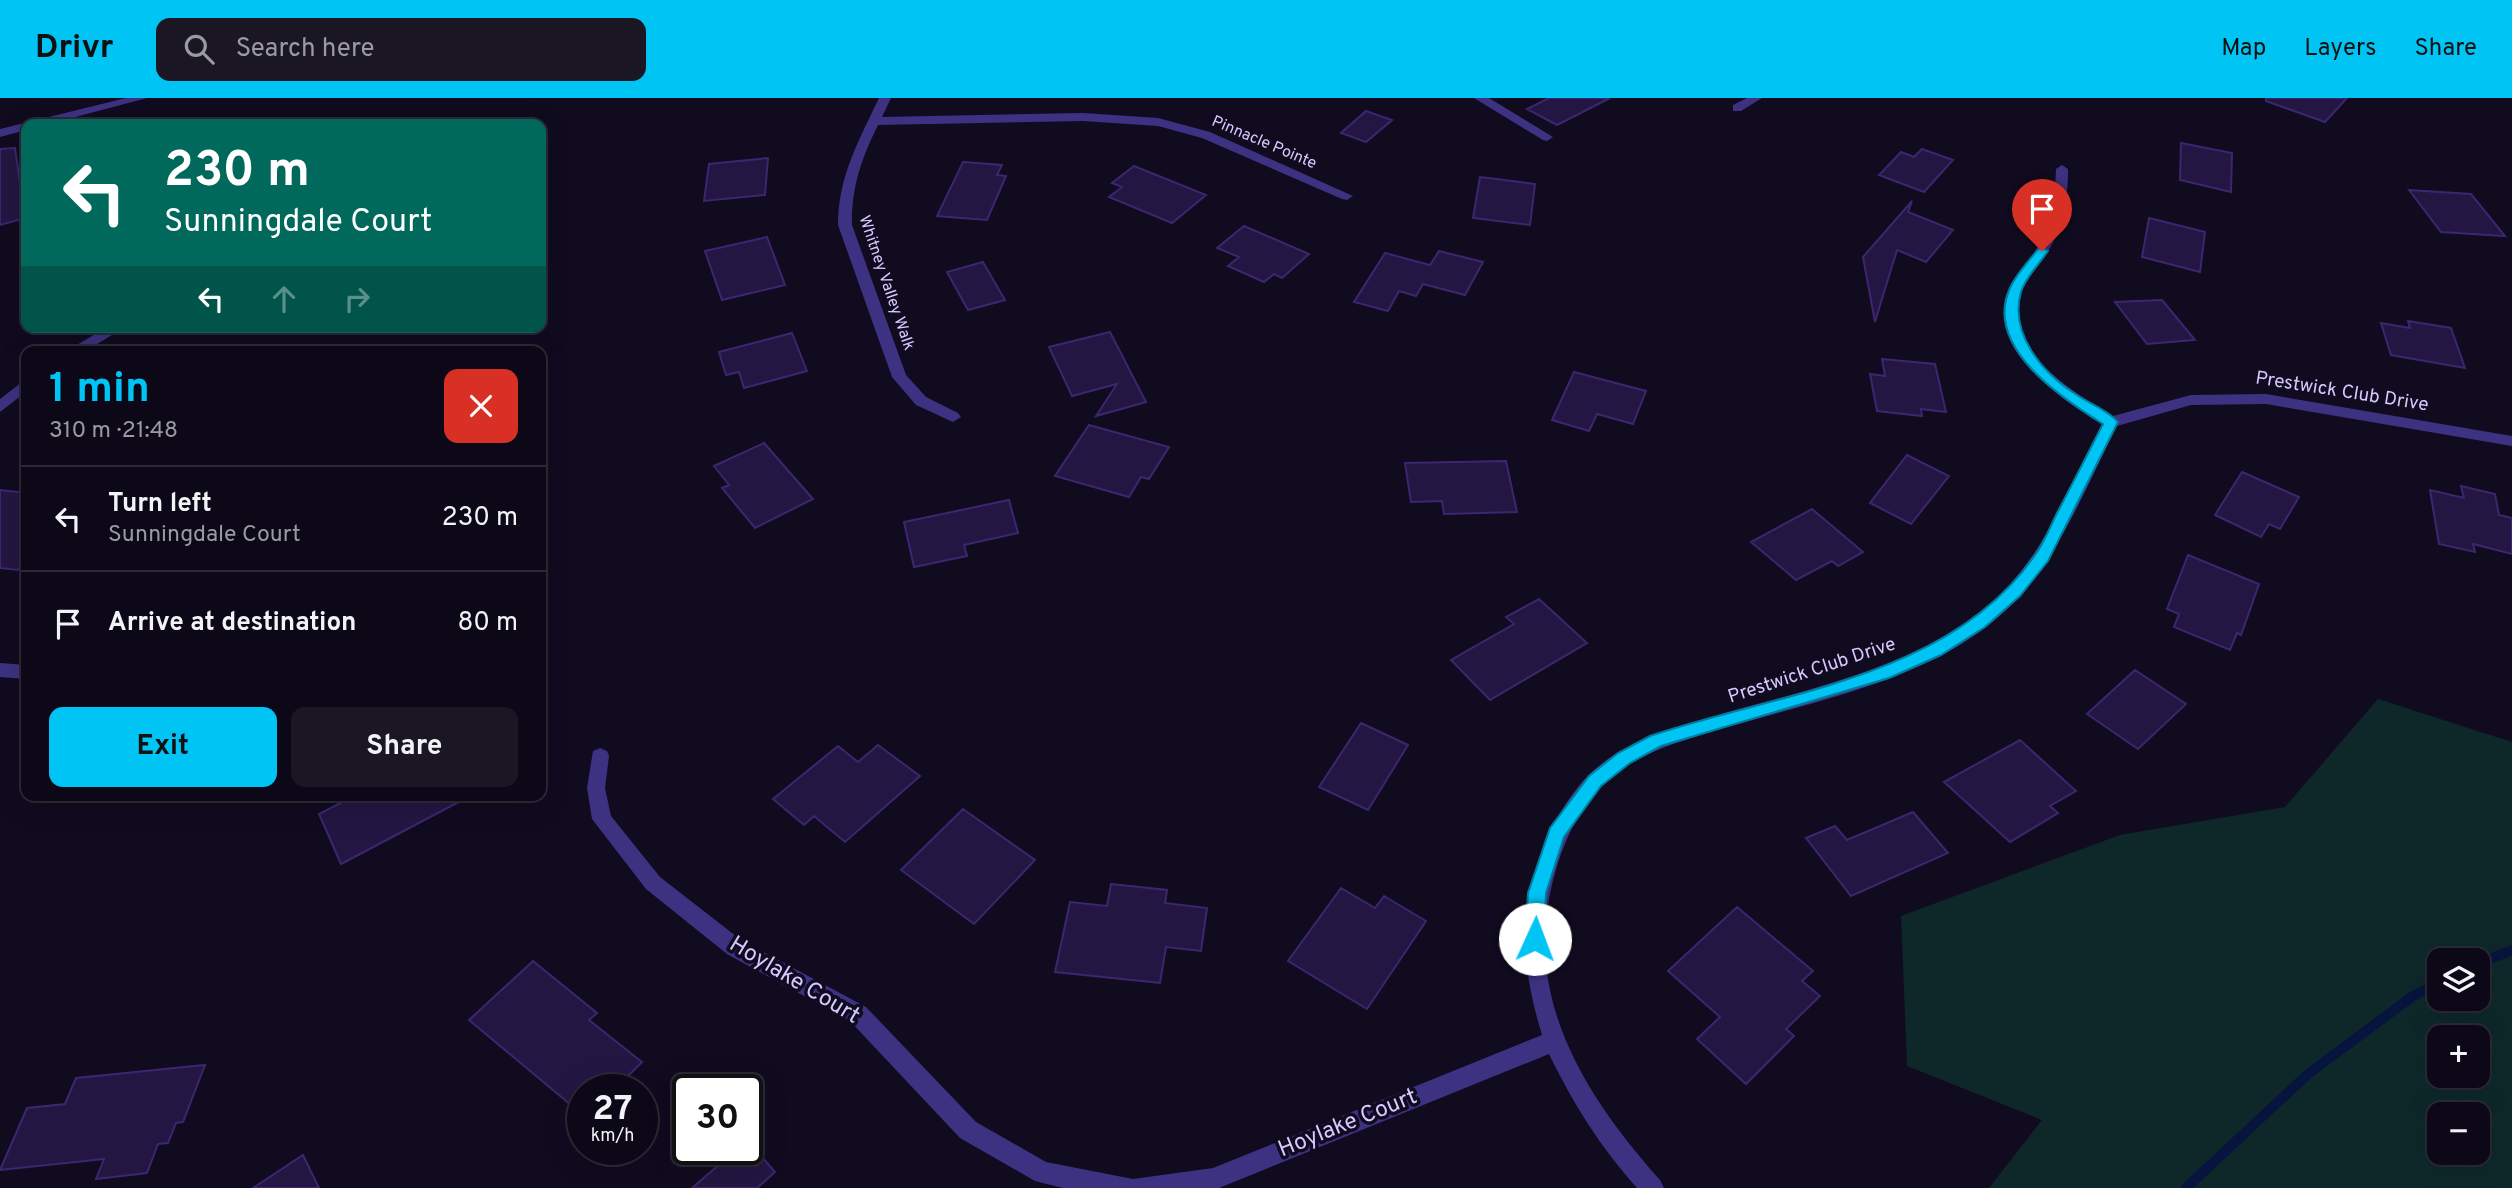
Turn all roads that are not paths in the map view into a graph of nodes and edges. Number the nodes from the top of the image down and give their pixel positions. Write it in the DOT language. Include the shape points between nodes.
graph roads {
  1 [pos="141,98"];
  2 [pos="885,98"];
  3 [pos="1480,98"];
  4 [pos="1756,98"];
  5 [pos="1737,108"];
  6 [pos="55,119"];
  7 [pos="874,121"];
  8 [pos="21,128"];
  9 [pos="0,133"];
  10 [pos="1547,137"];
  11 [pos="2062,169"];
  12 [pos="1347,196"];
  13 [pos="107,333"];
  14 [pos="83,346"];
  15 [pos="21,388"];
  16 [pos="0,407"];
  17 [pos="953,417"];
  18 [pos="2111,422"];
  19 [pos="2512,441"];
  20 [pos="0,670"];
  21 [pos="21,672"];
  22 [pos="600,756"];
  23 [pos="1552,1042"];
  24 [pos="1127,1188"];
  25 [pos="1139,1188"];
  26 [pos="1651,1188"];
  1 -- 6 [label="street"];
  2 -- 7 [label="street, Whitney Valley Walk"];
  3 -- 10 [label="street"];
  4 -- 5 [label="street"];
  7 -- 12 [label="street, Pinnacle Pointe" via="1083,117 1158,122 1206,135"];
  7 -- 17 [label="street, Whitney Valley Walk" via="847,180 845,225 900,377 921,401"];
  8 -- 9 [label="street"];
  11 -- 18 [label="street" via="2056,223 2015,289 2011,318 2021,346 2040,372 2069,397"];
  13 -- 14 [label="street"];
  15 -- 16 [label="street"];
  18 -- 19 [label="street, Prestwick Club Drive" via="2191,400 2266,399"];
  18 -- 23 [label="street, Prestwick Club Drive" via="2042,557 2015,592 1979,623 1935,651 1884,674 1656,741 1595,781 1557,833 1537,893 1534,962"];
  20 -- 21 [label="street"];
  22 -- 24 [label="street, Hoylake Court" via="596,788 602,819 653,883 734,947 858,1014 968,1130 1043,1172"];
  23 -- 25 [label="street, Hoylake Court" via="1213,1179"];
  23 -- 26 [label="street, Prestwick Club Drive" via="1585,1106"];
}
